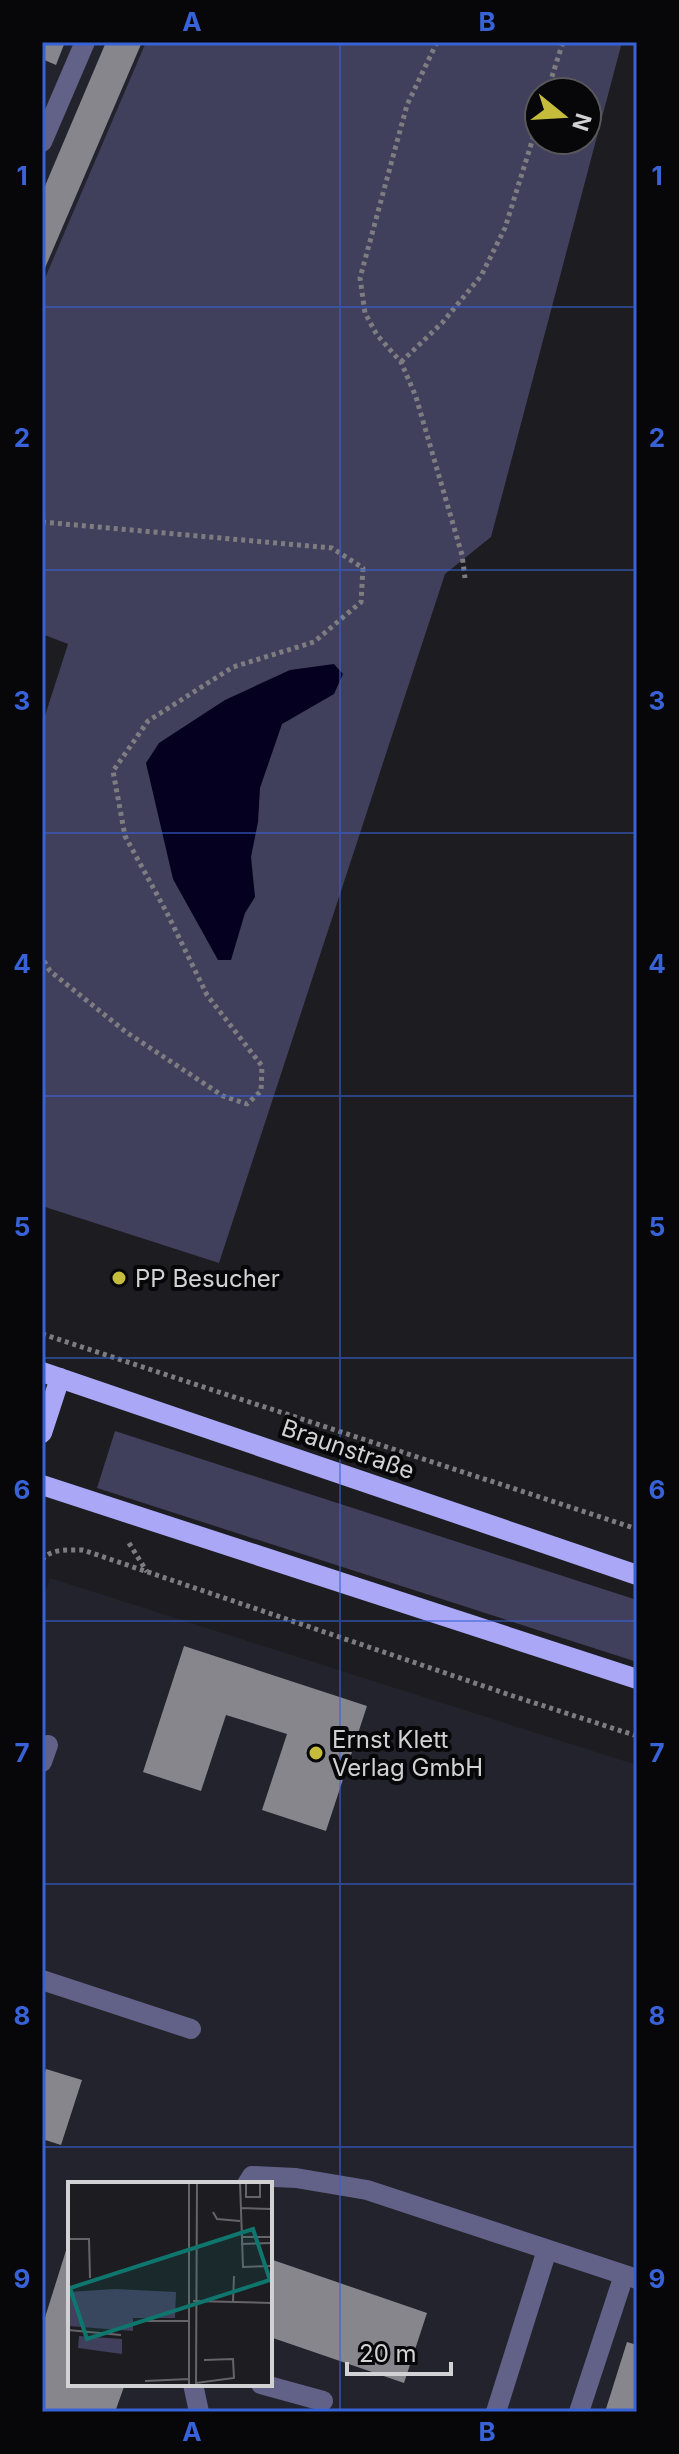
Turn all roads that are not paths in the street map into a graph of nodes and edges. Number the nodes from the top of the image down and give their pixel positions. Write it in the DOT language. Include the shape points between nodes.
graph roads {
  1 [pos="85,42"];
  2 [pos="42,142"];
  3 [pos="51,1375"];
  4 [pos="42,1433"];
  5 [pos="42,1485"];
  6 [pos="637,1575"];
  7 [pos="637,1679"];
  8 [pos="42,1980"];
  9 [pos="191,2029"];
  10 [pos="248,2182"];
  11 [pos="547,2250"];
  12 [pos="631,2277"];
  13 [pos="193,2386"];
  14 [pos="268,2386"];
  15 [pos="323,2401"];
  16 [pos="199,2412"];
  17 [pos="496,2412"];
  18 [pos="579,2412"];
  1 -- 2 [label="lane"];
  3 -- 4 [label="main road"];
  3 -- 6 [label="main road, Braunstraße"];
  5 -- 7 [label="main road"];
  8 -- 9 [label="lane"];
  10 -- 11 [label="lane" via="252,2176 281,2177 367,2190"];
  11 -- 12 [label="lane"];
  11 -- 17 [label="lane"];
  12 -- 18 [label="lane"];
  13 -- 16 [label="lane"];
  14 -- 15 [label="lane"];
}
